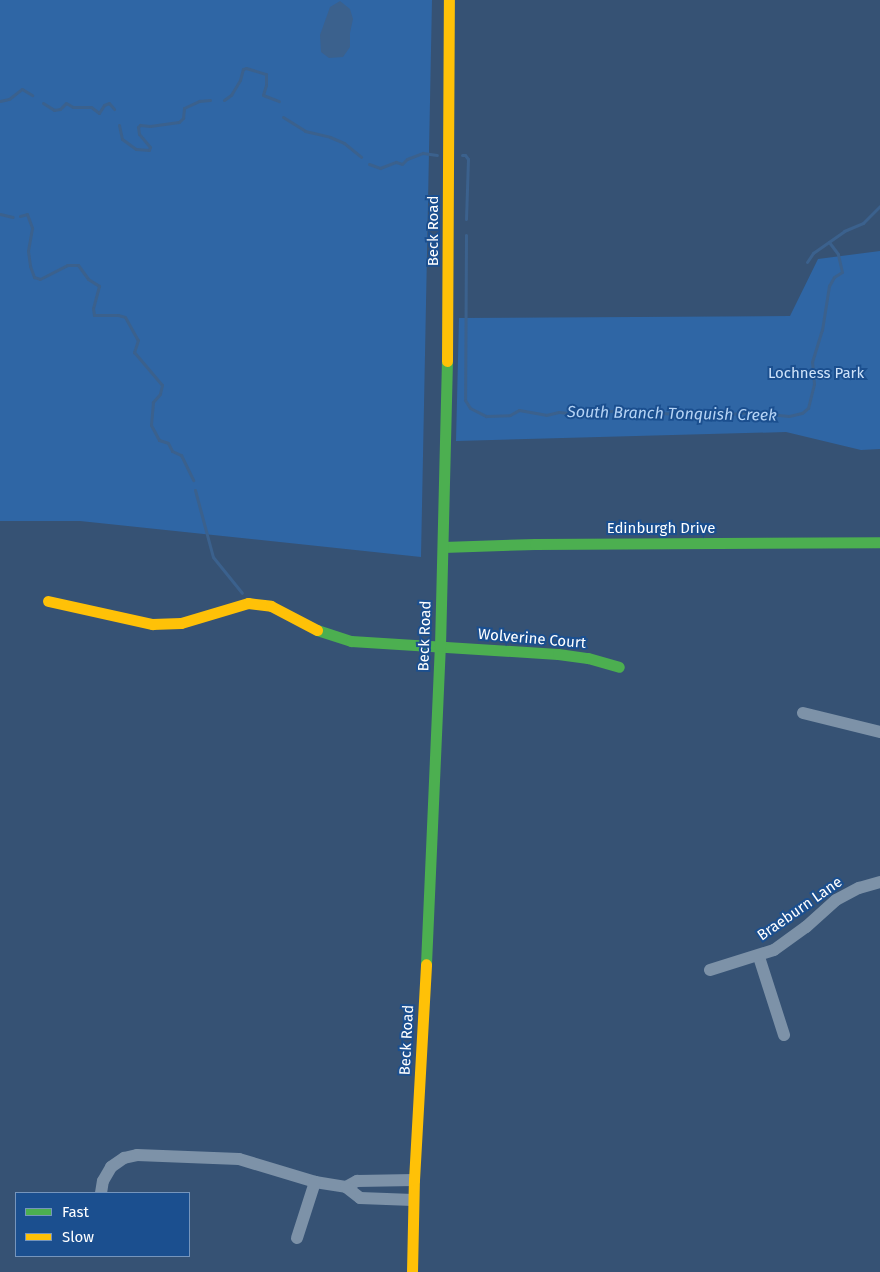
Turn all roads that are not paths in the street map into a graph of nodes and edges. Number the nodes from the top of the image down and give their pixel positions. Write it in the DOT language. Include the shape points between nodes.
graph roads {
  1 [pos="449,0"];
  2 [pos="880,542"];
  3 [pos="443,547"];
  4 [pos="48,601"];
  5 [pos="440,646"];
  6 [pos="619,667"];
  7 [pos="803,713"];
  8 [pos="880,732"];
  9 [pos="880,882"];
  10 [pos="759,957"];
  11 [pos="710,970"];
  12 [pos="784,1035"];
  13 [pos="414,1180"];
  14 [pos="315,1182"];
  15 [pos="346,1187"];
  16 [pos="101,1192"];
  17 [pos="413,1200"];
  18 [pos="297,1238"];
  19 [pos="412,1272"];
  1 -- 3 [label="main road, Beck Road" via="449,263"];
  2 -- 3 [label="main road, Edinburgh Drive"];
  3 -- 5 [label="main road, Beck Road"];
  4 -- 5 [label="main road, Wolverine Court" via="152,624 181,623 248,603 271,606 324,634 351,641"];
  5 -- 6 [label="main road, Wolverine Court" via="558,654"];
  5 -- 13 [label="main road, Beck Road"];
  7 -- 8 [label="street"];
  9 -- 10 [label="street, Braeburn Lane" via="840,897 790,940"];
  10 -- 11 [label="street, Braeburn Lane"];
  10 -- 12 [label="street"];
  13 -- 15 [label="street" via="357,1181"];
  13 -- 17 [label="main road, Beck Road"];
  14 -- 15 [label="street"];
  14 -- 16 [label="street" via="239,1159 137,1155 124,1158 111,1167"];
  14 -- 18 [label="street"];
  15 -- 17 [label="street" via="360,1198"];
  17 -- 19 [label="main road, Beck Road"];
}
